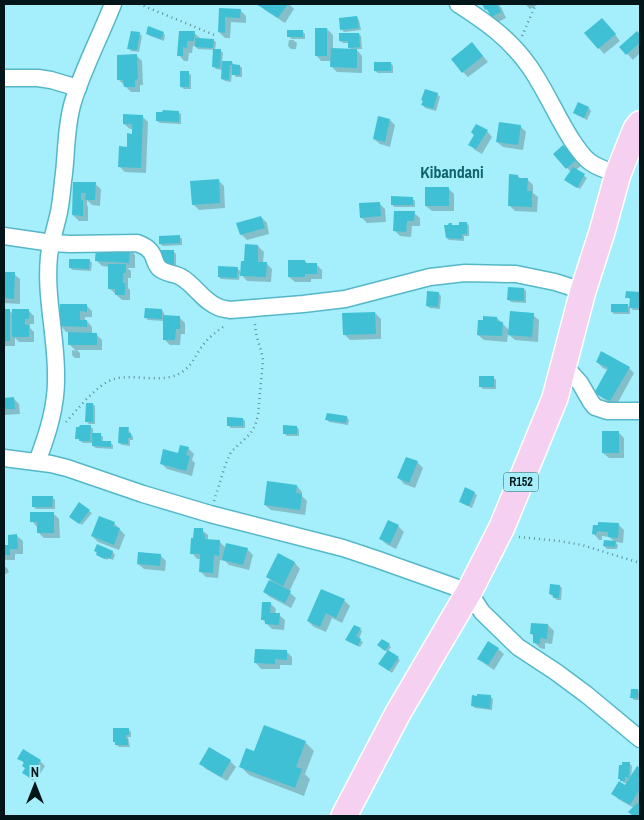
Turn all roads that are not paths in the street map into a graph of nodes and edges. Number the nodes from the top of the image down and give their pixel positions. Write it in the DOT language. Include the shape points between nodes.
graph roads {
  1 [pos="113,4"];
  2 [pos="458,4"];
  3 [pos="4,78"];
  4 [pos="78,88"];
  5 [pos="640,124"];
  6 [pos="618,174"];
  7 [pos="4,236"];
  8 [pos="52,243"];
  9 [pos="583,291"];
  10 [pos="564,365"];
  11 [pos="640,411"];
  12 [pos="4,458"];
  13 [pos="36,462"];
  14 [pos="469,592"];
  15 [pos="640,739"];
  16 [pos="344,816"];
  1 -- 4 [label="street"];
  2 -- 6 [label="street" via="498,31 517,49 580,153 589,162"];
  3 -- 4 [label="street" via="38,78"];
  4 -- 8 [label="street" via="68,120 64,178"];
  5 -- 6 [label="main road, R152"];
  6 -- 9 [label="main road, R152"];
  7 -- 8 [label="street"];
  8 -- 9 [label="street" via="137,243 145,246 152,252 159,268 183,278 219,308 230,310 345,299 430,277 465,273 516,274"];
  8 -- 13 [label="street" via="49,273 56,392 52,417"];
  9 -- 10 [label="main road, R152"];
  10 -- 11 [label="street" via="596,407 607,411"];
  10 -- 14 [label="main road, R152" via="555,398 527,468 498,536"];
  12 -- 13 [label="street"];
  13 -- 14 [label="street" via="67,468 210,514 343,548"];
  14 -- 15 [label="street" via="482,612 518,647 587,695"];
  14 -- 16 [label="main road, R152" via="398,713"];
}
